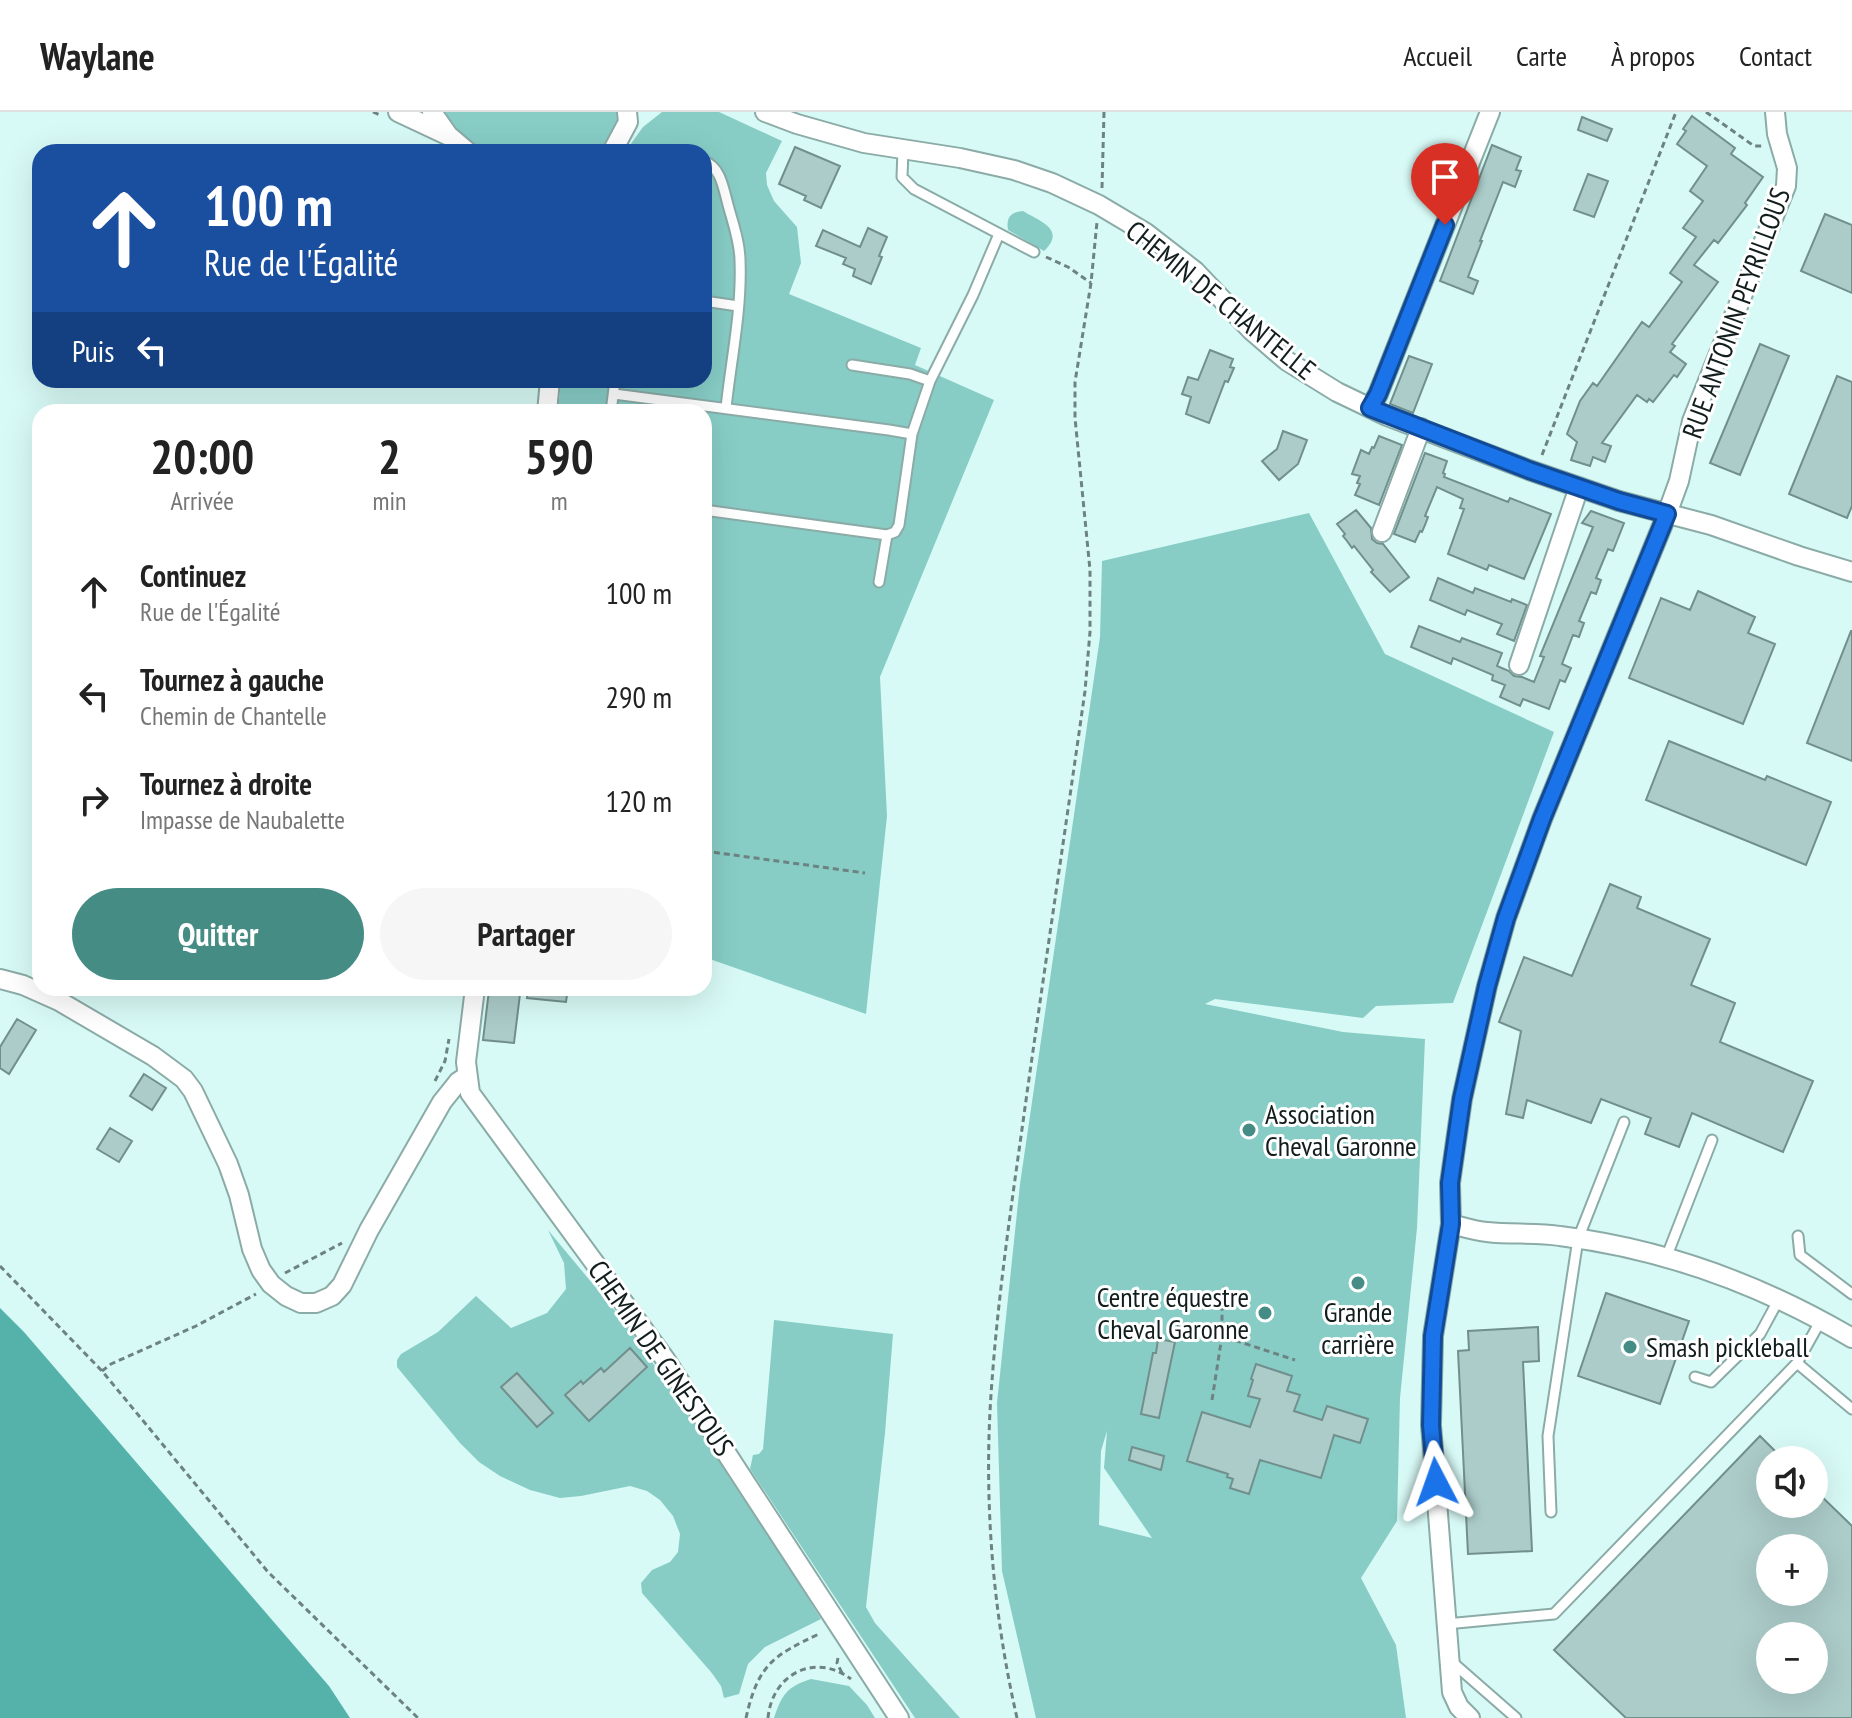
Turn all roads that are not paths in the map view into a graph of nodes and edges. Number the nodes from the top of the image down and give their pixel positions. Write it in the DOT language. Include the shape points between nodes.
graph roads {
  1 [pos="399,112"];
  2 [pos="432,112"];
  3 [pos="765,112"];
  4 [pos="1490,112"];
  5 [pos="1775,112"];
  6 [pos="630,115"];
  7 [pos="448,135"];
  8 [pos="459,144"];
  9 [pos="616,144"];
  10 [pos="903,150"];
  11 [pos="712,164"];
  12 [pos="999,234"];
  13 [pos="1034,252"];
  14 [pos="712,302"];
  15 [pos="738,306"];
  16 [pos="852,365"];
  17 [pos="930,381"];
  18 [pos="614,388"];
  19 [pos="614,394"];
  20 [pos="612,404"];
  21 [pos="694,404"];
  22 [pos="712,406"];
  23 [pos="726,408"];
  24 [pos="1370,408"];
  25 [pos="1421,428"];
  26 [pos="912,434"];
  27 [pos="1579,487"];
  28 [pos="712,511"];
  29 [pos="1667,514"];
  30 [pos="1382,532"];
  31 [pos="887,535"];
  32 [pos="1852,572"];
  33 [pos="879,582"];
  34 [pos="1519,665"];
  35 [pos="0,979"];
  36 [pos="32,989"];
  37 [pos="48,996"];
  38 [pos="474,996"];
  39 [pos="467,1076"];
  40 [pos="1624,1122"];
  41 [pos="1712,1140"];
  42 [pos="1451,1224"];
  43 [pos="1798,1236"];
  44 [pos="1578,1239"];
  45 [pos="1666,1258"];
  46 [pos="1852,1294"];
  47 [pos="1779,1299"];
  48 [pos="1821,1320"];
  49 [pos="1852,1338"];
  50 [pos="1797,1363"];
  51 [pos="1695,1377"];
  52 [pos="1852,1409"];
  53 [pos="1551,1512"];
  54 [pos="1446,1624"];
  55 [pos="1449,1660"];
  56 [pos="899,1718"];
  57 [pos="1470,1718"];
  58 [pos="1516,1718"];
  1 -- 7 [label="street"];
  2 -- 7 [label="street"];
  3 -- 10 [label="street, CHEMIN DE CHANTELLE" via="820,132"];
  4 -- 24 [label="street"];
  5 -- 29 [label="street, RUE ANTONIN PEYRILLOUS" via="1786,186 1692,421"];
  6 -- 9 [label="street"];
  7 -- 8 [label="street"];
  10 -- 12 [label="lane" via="902,177 914,189"];
  10 -- 24 [label="street, CHEMIN DE CHANTELLE" via="1014,170 1099,205 1195,271 1287,361"];
  11 -- 15 [label="lane" via="736,236"];
  12 -- 13 [label="lane"];
  12 -- 17 [label="lane"];
  14 -- 15 [label="lane"];
  15 -- 23 [label="lane"];
  16 -- 17 [label="lane"];
  17 -- 26 [label="lane"];
  18 -- 19 [label="lane"];
  19 -- 20 [label="lane"];
  19 -- 21 [label="lane"];
  22 -- 23 [label="lane"];
  23 -- 26 [label="lane"];
  24 -- 25 [label="street, CHEMIN DE CHANTELLE"];
  25 -- 27 [label="street, CHEMIN DE CHANTELLE"];
  25 -- 30 [label="street"];
  26 -- 31 [label="lane" via="899,525"];
  27 -- 29 [label="street, CHEMIN DE CHANTELLE"];
  27 -- 34 [label="street"];
  28 -- 31 [label="lane"];
  29 -- 32 [label="street, CHEMIN DE CHANTELLE"];
  29 -- 42 [label="street, RUE ANTONIN PEYRILLOUS" via="1506,918 1462,1099 1450,1183"];
  31 -- 33 [label="lane"];
  35 -- 36 [label="street"];
  37 -- 39 [label="street" via="184,1079 228,1164 261,1270 271,1284 301,1303 332,1296 342,1285 442,1102"];
  38 -- 39 [label="street, CHEMIN DE GINESTOUS"];
  39 -- 56 [label="street, CHEMIN DE GINESTOUS" via="470,1093 665,1359"];
  40 -- 44 [label="lane"];
  41 -- 45 [label="lane"];
  42 -- 44 [label="street"];
  42 -- 54 [label="street, RUE ANTONIN PEYRILLOUS" via="1433,1336 1431,1425"];
  43 -- 46 [label="lane" via="1800,1255"];
  44 -- 45 [label="street"];
  44 -- 53 [label="lane" via="1548,1436"];
  45 -- 47 [label="street"];
  47 -- 48 [label="street"];
  47 -- 51 [label="lane" via="1760,1334 1711,1382"];
  48 -- 49 [label="street"];
  48 -- 50 [label="lane"];
  50 -- 52 [label="lane"];
  50 -- 54 [label="lane" via="1554,1614"];
  54 -- 55 [label="street, RUE ANTONIN PEYRILLOUS"];
  55 -- 57 [label="street, RUE ANTONIN PEYRILLOUS" via="1452,1692"];
  55 -- 58 [label="lane"];
}
